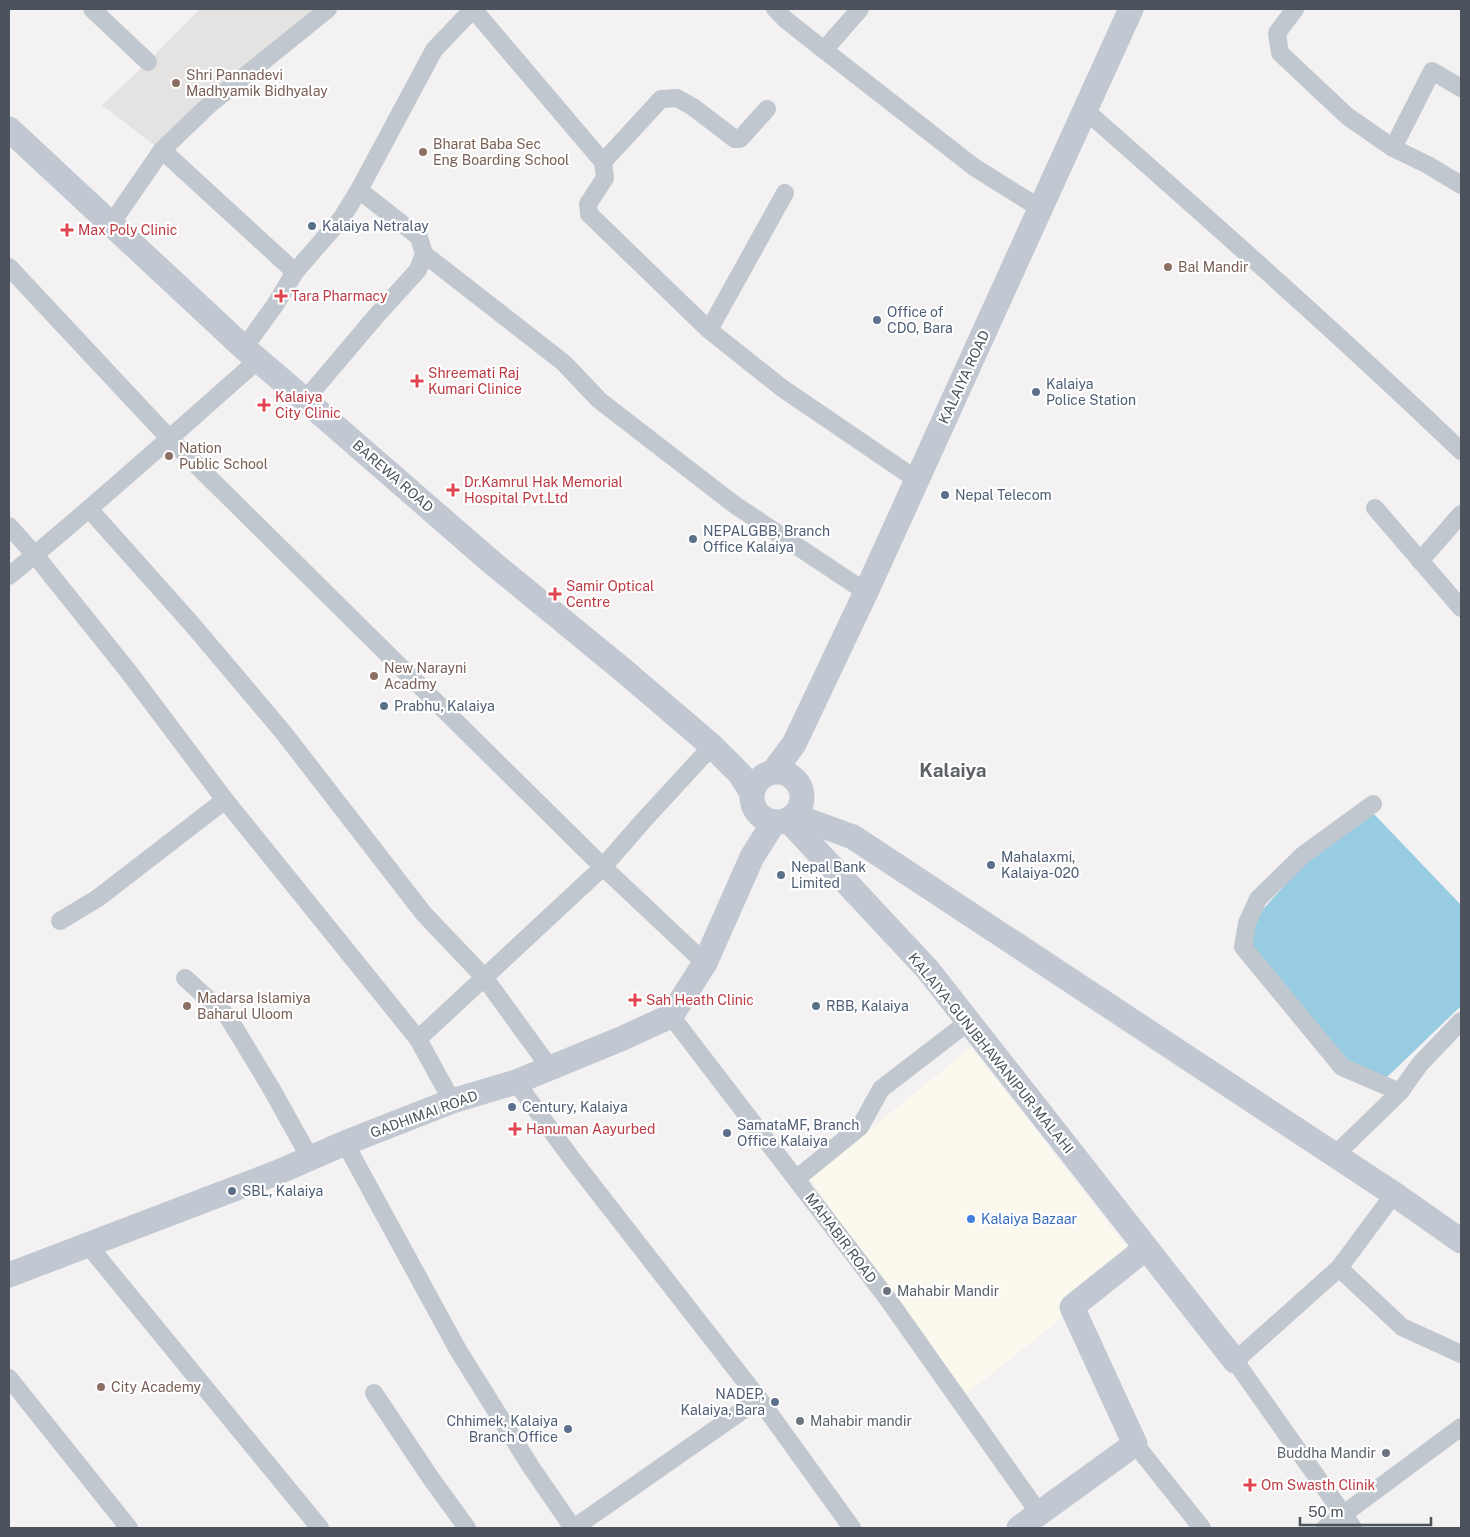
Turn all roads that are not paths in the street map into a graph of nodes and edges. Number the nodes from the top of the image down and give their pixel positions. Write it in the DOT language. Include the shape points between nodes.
graph roads {
  1 [pos="92,9"];
  2 [pos="328,9"];
  3 [pos="775,9"];
  4 [pos="860,9"];
  5 [pos="1131,9"];
  6 [pos="1296,9"];
  7 [pos="477,11"];
  8 [pos="824,50"];
  9 [pos="148,62"];
  10 [pos="1461,88"];
  11 [pos="767,109"];
  12 [pos="1086,111"];
  13 [pos="9,128"];
  14 [pos="1393,148"];
  15 [pos="162,150"];
  16 [pos="603,162"];
  17 [pos="1461,185"];
  18 [pos="359,190"];
  19 [pos="785,193"];
  20 [pos="1041,209"];
  21 [pos="111,224"];
  22 [pos="424,254"];
  23 [pos="9,268"];
  24 [pos="295,272"];
  25 [pos="709,330"];
  26 [pos="251,354"];
  27 [pos="305,400"];
  28 [pos="168,438"];
  29 [pos="1461,451"];
  30 [pos="917,480"];
  31 [pos="1375,508"];
  32 [pos="90,510"];
  33 [pos="1461,514"];
  34 [pos="9,526"];
  35 [pos="35,555"];
  36 [pos="1420,561"];
  37 [pos="9,576"];
  38 [pos="866,592"];
  39 [pos="1461,608"];
  40 [pos="712,746"];
  41 [pos="778,773"];
  42 [pos="224,800"];
  43 [pos="1373,804"];
  44 [pos="772,806"];
  45 [pos="603,867"];
  46 [pos="60,921"];
  47 [pos="705,963"];
  48 [pos="185,978"];
  49 [pos="484,978"];
  50 [pos="671,1016"];
  51 [pos="1461,1021"];
  52 [pos="968,1022"];
  53 [pos="418,1039"];
  54 [pos="550,1068"];
  55 [pos="516,1082"];
  56 [pos="1400,1092"];
  57 [pos="452,1102"];
  58 [pos="345,1143"];
  59 [pos="1334,1156"];
  60 [pos="310,1158"];
  61 [pos="796,1179"];
  62 [pos="1394,1194"];
  63 [pos="1457,1231"];
  64 [pos="88,1245"];
  65 [pos="1146,1248"];
  66 [pos="1339,1268"];
  67 [pos="9,1274"];
  68 [pos="1461,1354"];
  69 [pos="1235,1360"];
  70 [pos="9,1378"];
  71 [pos="374,1393"];
  72 [pos="759,1399"];
  73 [pos="1461,1427"];
  74 [pos="1135,1444"];
  75 [pos="1039,1513"];
  76 [pos="1348,1522"];
  77 [pos="129,1528"];
  78 [pos="320,1528"];
  79 [pos="467,1528"];
  80 [pos="574,1528"];
  81 [pos="852,1528"];
  82 [pos="1019,1528"];
  83 [pos="1202,1528"];
  84 [pos="1325,1528"];
  1 -- 9 [label="street"];
  2 -- 15 [label="street" via="210,104"];
  3 -- 8 [label="street"];
  4 -- 8 [label="street"];
  5 -- 12 [label="main road, KALAIYA ROAD"];
  6 -- 14 [label="street" via="1277,33 1280,53 1347,116"];
  7 -- 16 [label="street"];
  7 -- 18 [label="street" via="434,50"];
  8 -- 20 [label="street" via="974,167"];
  10 -- 14 [label="street" via="1432,71"];
  11 -- 16 [label="street" via="740,139 735,139 677,98 661,99"];
  12 -- 20 [label="main road, KALAIYA ROAD"];
  12 -- 29 [label="street"];
  13 -- 21 [label="main road, BAREWA ROAD"];
  14 -- 17 [label="street"];
  15 -- 21 [label="street"];
  15 -- 24 [label="street"];
  16 -- 25 [label="street" via="605,178 588,204 589,214"];
  18 -- 22 [label="street" via="419,237"];
  18 -- 24 [label="street" via="341,219"];
  19 -- 25 [label="street"];
  20 -- 30 [label="main road, KALAIYA ROAD"];
  21 -- 26 [label="main road, BAREWA ROAD"];
  22 -- 27 [label="street" via="418,270"];
  22 -- 38 [label="street" via="564,363 599,400 734,505"];
  23 -- 28 [label="street"];
  24 -- 26 [label="street"];
  25 -- 30 [label="street" via="782,388"];
  26 -- 27 [label="main road, BAREWA ROAD"];
  26 -- 28 [label="street"];
  27 -- 40 [label="main road, BAREWA ROAD" via="489,560"];
  28 -- 32 [label="street"];
  28 -- 45 [label="street"];
  30 -- 38 [label="main road, KALAIYA ROAD"];
  31 -- 36 [label="street"];
  32 -- 35 [label="street"];
  32 -- 49 [label="street" via="283,732 424,914"];
  33 -- 36 [label="street"];
  34 -- 35 [label="street"];
  35 -- 37 [label="street"];
  35 -- 42 [label="street" via="128,671"];
  36 -- 39 [label="street"];
  38 -- 41 [label="main road, KALAIYA ROAD"];
  40 -- 44 [label="main road, BAREWA ROAD"];
  40 -- 45 [label="street"];
  41 -- 44 [label="main road"];
  41 -- 44 [label="main road" via="798,781 801,788"];
  42 -- 46 [label="street" via="98,898"];
  42 -- 53 [label="street"];
  43 -- 56 [label="street" via="1303,855 1258,900 1247,923 1243,946 1342,1067"];
  44 -- 47 [label="main road"];
  44 -- 52 [label="main road, KALAIYA-GUNJBHAWANIPUR-MALAHI" via="928,970"];
  44 -- 59 [label="main road" via="853,837"];
  45 -- 47 [label="street"];
  45 -- 49 [label="street"];
  47 -- 50 [label="main road"];
  48 -- 60 [label="street" via="228,1017"];
  49 -- 53 [label="street"];
  49 -- 54 [label="street"];
  50 -- 54 [label="main road, GADHIMAI ROAD"];
  50 -- 61 [label="street, MAHABIR ROAD"];
  51 -- 56 [label="street" via="1420,1064"];
  52 -- 61 [label="street" via="881,1089 860,1127"];
  52 -- 65 [label="main road, KALAIYA-GUNJBHAWANIPUR-MALAHI"];
  53 -- 57 [label="street"];
  54 -- 55 [label="main road, GADHIMAI ROAD"];
  55 -- 57 [label="main road, GADHIMAI ROAD"];
  55 -- 72 [label="street"];
  56 -- 59 [label="street"];
  57 -- 58 [label="main road, GADHIMAI ROAD"];
  58 -- 60 [label="main road, GADHIMAI ROAD"];
  58 -- 80 [label="street" via="458,1350 531,1467"];
  59 -- 62 [label="main road"];
  60 -- 64 [label="main road, GADHIMAI ROAD"];
  61 -- 75 [label="street, MAHABIR ROAD" via="887,1298"];
  62 -- 63 [label="main road"];
  62 -- 66 [label="street"];
  64 -- 67 [label="main road, GADHIMAI ROAD"];
  64 -- 78 [label="street"];
  65 -- 69 [label="main road, KALAIYA-GUNJBHAWANIPUR-MALAHI"];
  65 -- 74 [label="main road" via="1072,1307"];
  66 -- 68 [label="street" via="1402,1327"];
  66 -- 69 [label="street"];
  69 -- 76 [label="street"];
  70 -- 77 [label="street"];
  71 -- 79 [label="street"];
  72 -- 80 [label="street"];
  72 -- 81 [label="street"];
  73 -- 76 [label="street"];
  74 -- 75 [label="main road"];
  74 -- 83 [label="street"];
  75 -- 82 [label="main road"];
  76 -- 84 [label="street"];
}
